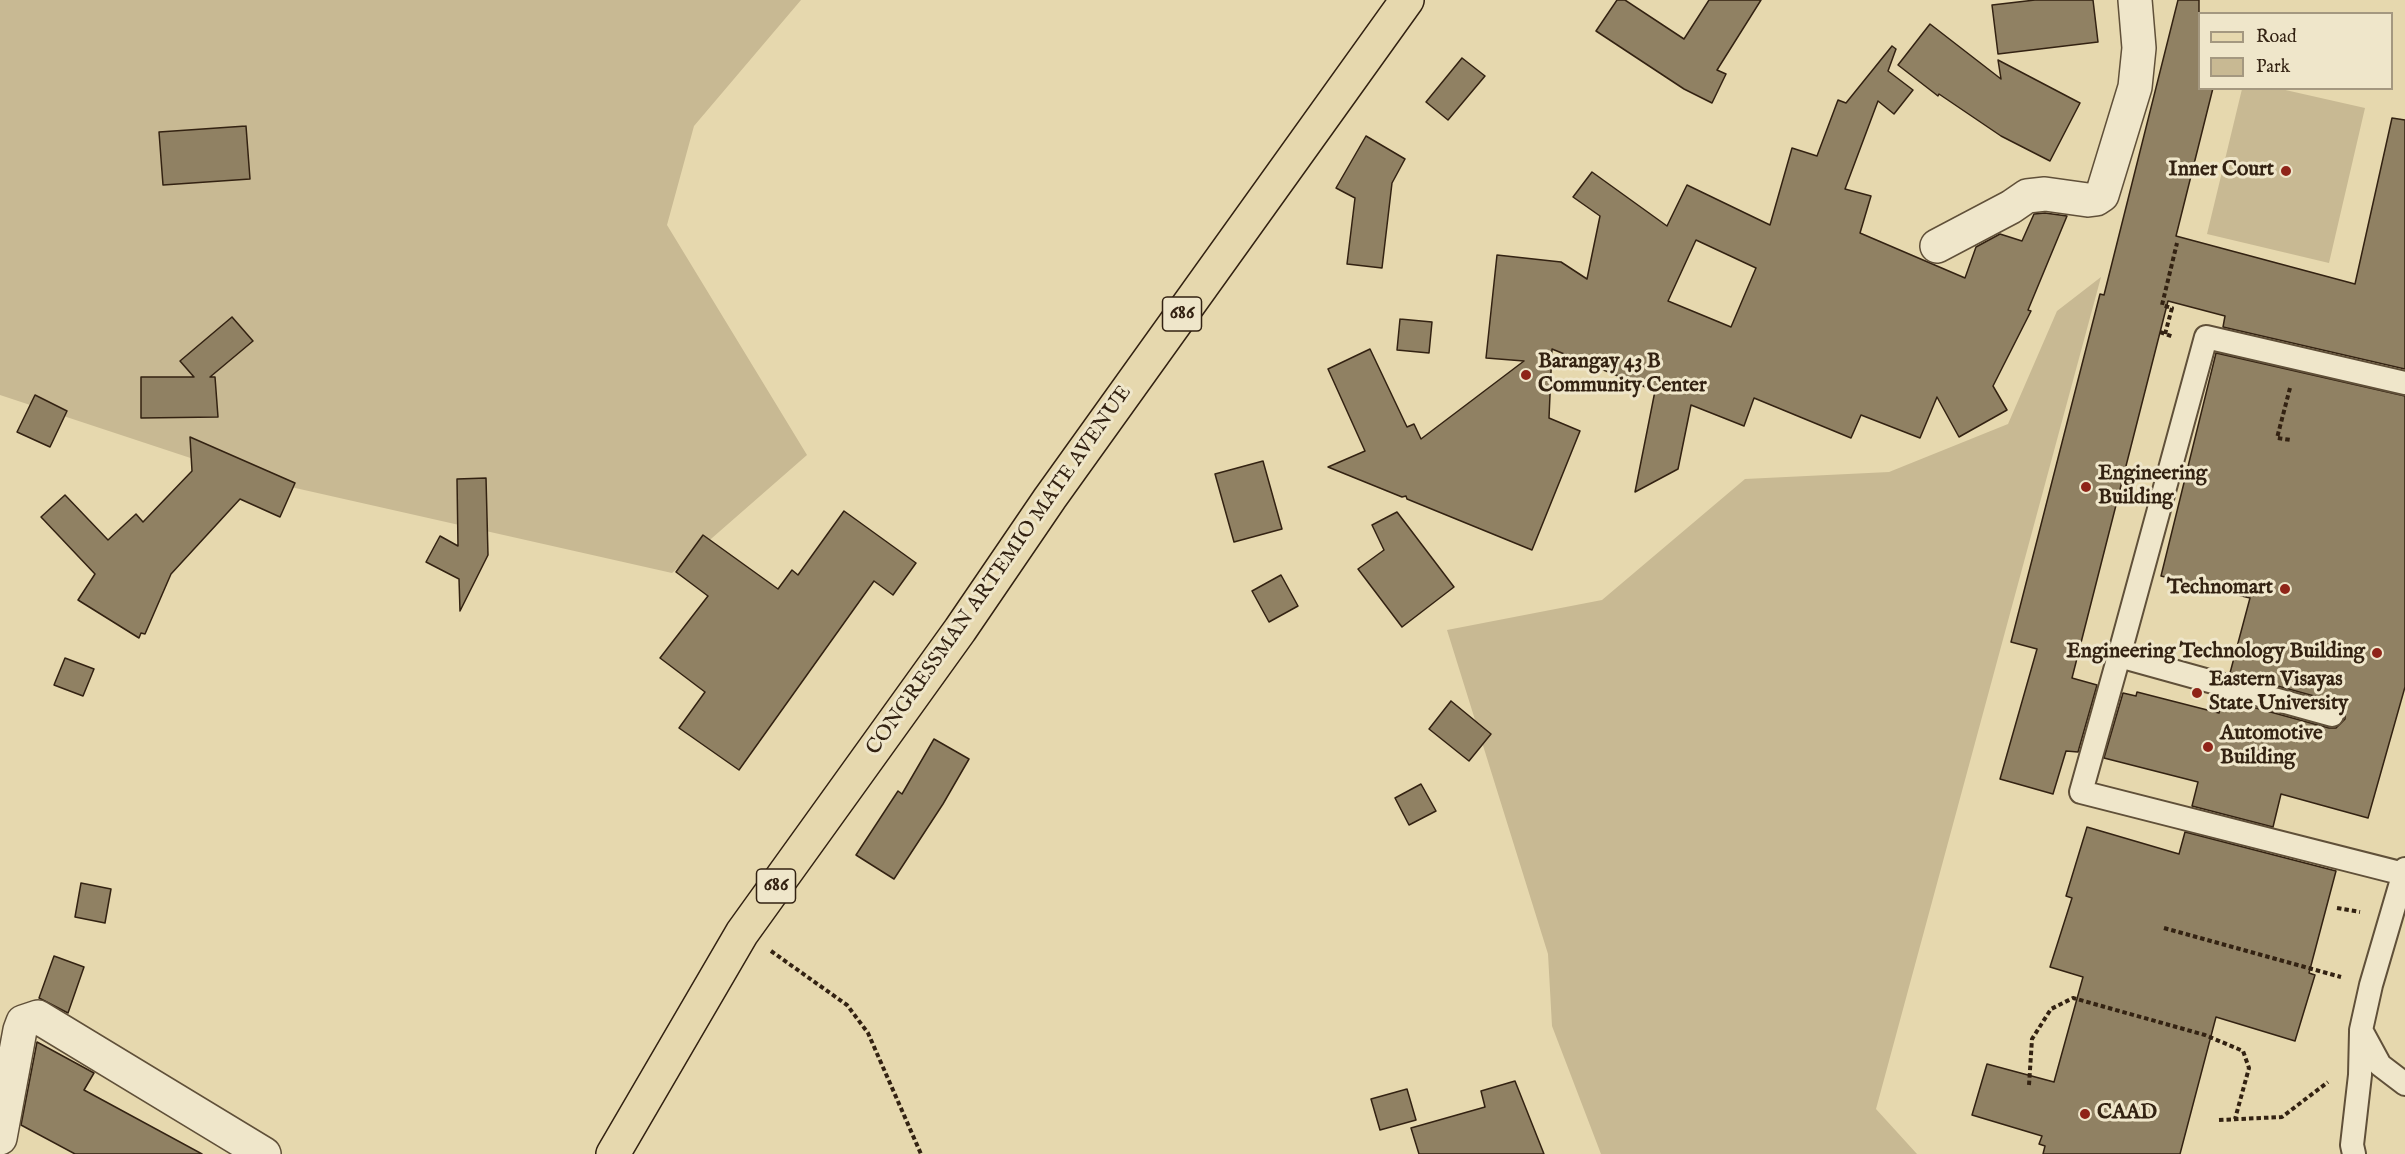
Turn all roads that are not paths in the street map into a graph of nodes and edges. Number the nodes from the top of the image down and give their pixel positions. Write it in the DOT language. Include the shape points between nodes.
graph roads {
  1 [pos="1407,0"];
  2 [pos="2135,0"];
  3 [pos="1937,246"];
  4 [pos="2405,382"];
  5 [pos="2119,656"];
  6 [pos="2332,715"];
  7 [pos="2404,872"];
  8 [pos="2361,1030"];
  9 [pos="2405,1084"];
  10 [pos="0,1138"];
  11 [pos="264,1154"];
  12 [pos="613,1154"];
  13 [pos="2354,1154"];
  1 -- 12 [label="main road, CONGRESSMAN ARTEMIO MATE AVENUE / 686" via="742,933"];
  2 -- 3 [label="street" via="2139,48 2135,87 2102,195 2088,200 2045,194 2027,196"];
  4 -- 5 [label="lane" via="2206,337"];
  5 -- 6 [label="lane"];
  5 -- 7 [label="lane" via="2080,792"];
  7 -- 8 [label="lane"];
  8 -- 9 [label="lane" via="2380,1065"];
  8 -- 13 [label="lane"];
  10 -- 11 [label="street" via="20,1030 23,1022 39,1017"];
}
